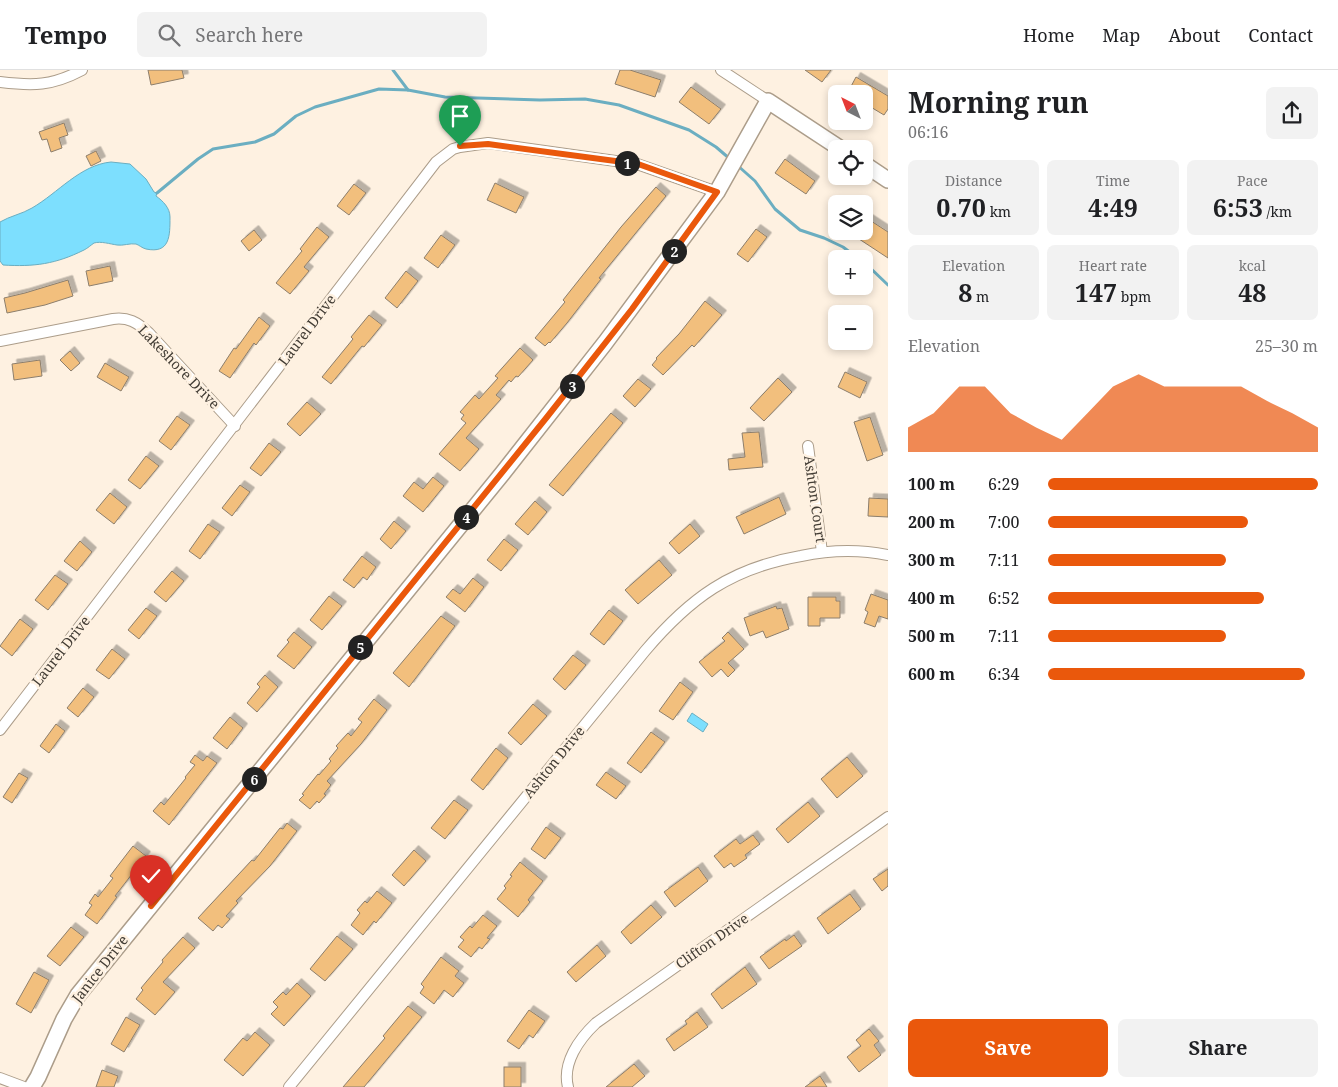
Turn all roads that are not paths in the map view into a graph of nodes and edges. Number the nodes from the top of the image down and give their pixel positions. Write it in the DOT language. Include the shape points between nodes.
graph roads {
  1 [pos="82,70"];
  2 [pos="721,70"];
  3 [pos="0,82"];
  4 [pos="768,101"];
  5 [pos="828,140"];
  6 [pos="873,170"];
  7 [pos="888,180"];
  8 [pos="717,192"];
  9 [pos="0,341"];
  10 [pos="235,426"];
  11 [pos="808,446"];
  12 [pos="822,552"];
  13 [pos="888,555"];
  14 [pos="0,730"];
  15 [pos="888,816"];
  16 [pos="0,1078"];
  17 [pos="24,1087"];
  18 [pos="32,1087"];
  19 [pos="289,1087"];
  20 [pos="568,1087"];
  1 -- 3 [label="street" via="50,84"];
  2 -- 4 [label="street"];
  4 -- 5 [label="street"];
  4 -- 8 [label="street, Janice Drive"];
  6 -- 7 [label="street"];
  8 -- 10 [label="street, Laurel Drive" via="638,164 488,144 452,149 436,162"];
  8 -- 18 [label="street, Janice Drive" via="627,315 511,462 90,979 70,1008"];
  9 -- 10 [label="street, Lakeshore Drive" via="127,319 149,333"];
  10 -- 14 [label="street, Laurel Drive"];
  11 -- 12 [label="street, Ashton Court"];
  12 -- 13 [label="street, Ashton Drive" via="856,550"];
  12 -- 19 [label="street, Ashton Drive" via="775,560 728,578 667,626"];
  15 -- 20 [label="street, Clifton Drive" via="596,1023 580,1042 568,1065"];
  16 -- 17 [label="street"];
}
